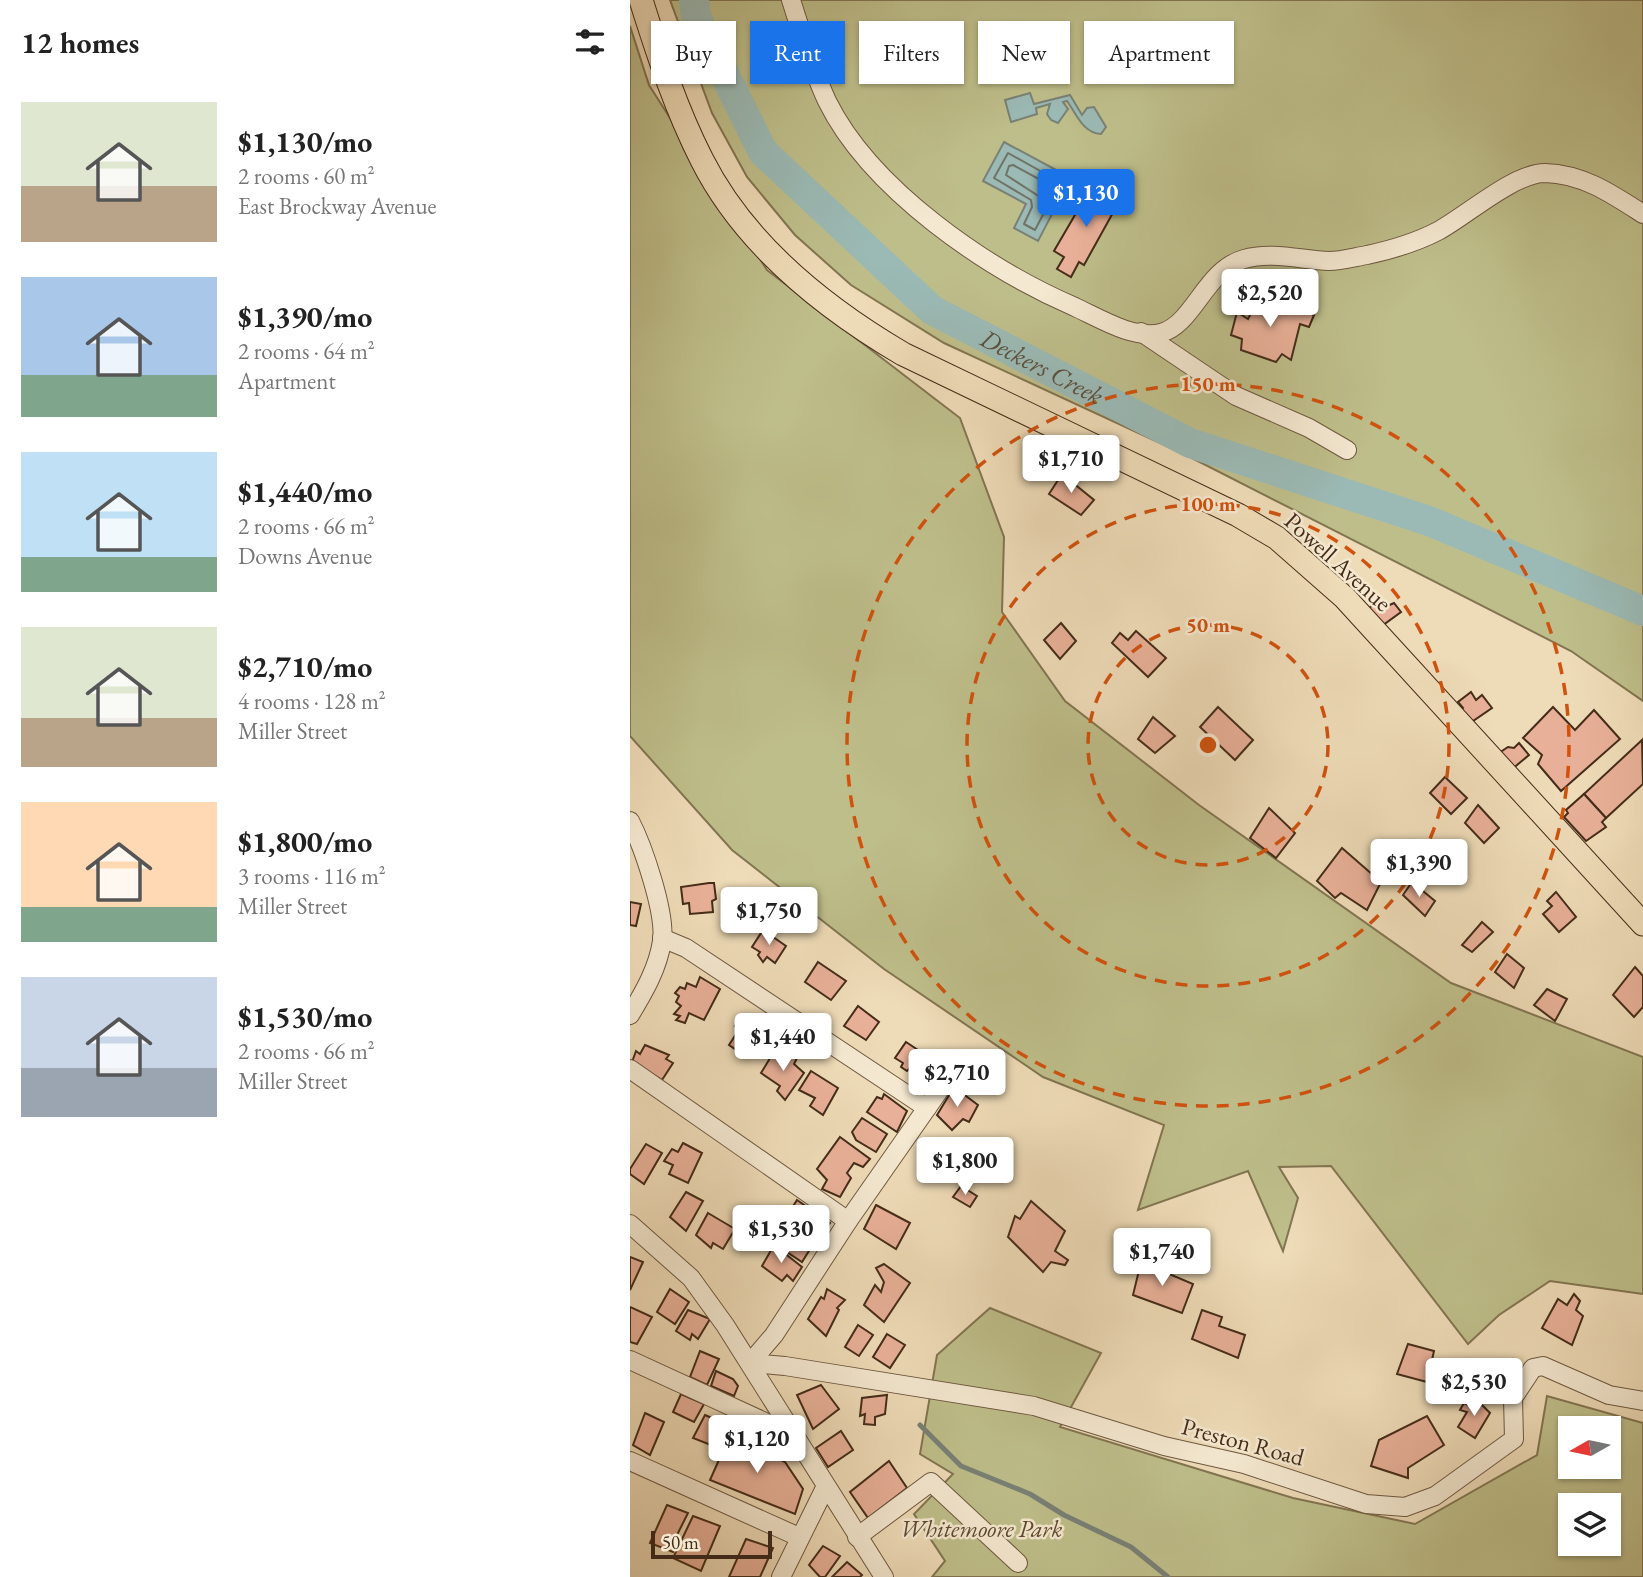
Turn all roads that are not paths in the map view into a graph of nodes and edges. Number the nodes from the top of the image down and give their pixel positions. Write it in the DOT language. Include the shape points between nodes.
graph roads {
  1 [pos="640,0"];
  2 [pos="791,0"];
  3 [pos="1643,214"];
  4 [pos="1141,332"];
  5 [pos="1347,450"];
  6 [pos="630,821"];
  7 [pos="1643,924"];
  8 [pos="663,938"];
  9 [pos="630,1015"];
  10 [pos="959,1062"];
  11 [pos="630,1069"];
  12 [pos="927,1108"];
  13 [pos="848,1220"];
  14 [pos="630,1224"];
  15 [pos="630,1360"];
  16 [pos="750,1363"];
  17 [pos="1643,1401"];
  18 [pos="791,1434"];
  19 [pos="630,1461"];
  20 [pos="825,1488"];
  21 [pos="799,1537"];
  22 [pos="857,1537"];
  23 [pos="1018,1563"];
  24 [pos="781,1577"];
  25 [pos="884,1577"];
  1 -- 7 [label="main road, Powell Avenue" via="702,162 735,213 789,273 853,324 903,354 1277,538 1345,598"];
  2 -- 4 [label="street" via="828,103 855,144 890,182 972,252 1064,303 1107,323"];
  3 -- 4 [label="street" via="1589,181 1542,173 1513,183 1434,233 1368,255 1331,261 1244,259 1208,283 1176,324 1161,333"];
  4 -- 5 [label="street" via="1236,396"];
  6 -- 8 [label="street" via="642,843"];
  8 -- 9 [label="street" via="652,975"];
  8 -- 12 [label="street" via="686,948"];
  10 -- 12 [label="street"];
  11 -- 13 [label="street"];
  12 -- 13 [label="street"];
  13 -- 16 [label="street" via="774,1335"];
  14 -- 16 [label="street" via="691,1278"];
  15 -- 18 [label="street"];
  16 -- 17 [label="street, Preston Road" via="1034,1406 1164,1446 1244,1464 1366,1504 1405,1507 1435,1496 1514,1440 1513,1398 1533,1368 1543,1366 1609,1395"];
  16 -- 18 [label="street"];
  18 -- 20 [label="street"];
  19 -- 21 [label="street"];
  20 -- 21 [label="street"];
  20 -- 22 [label="street"];
  21 -- 24 [label="street"];
  22 -- 23 [label="street" via="931,1482"];
  22 -- 25 [label="street"];
}
